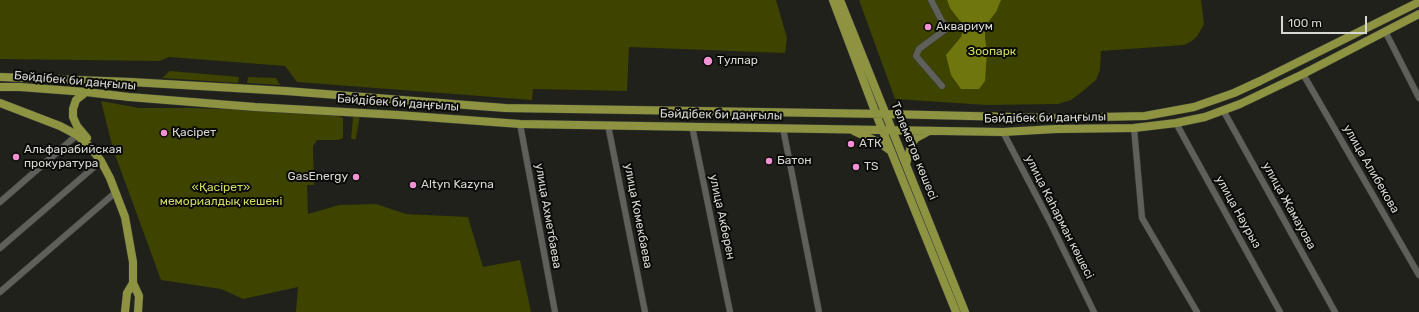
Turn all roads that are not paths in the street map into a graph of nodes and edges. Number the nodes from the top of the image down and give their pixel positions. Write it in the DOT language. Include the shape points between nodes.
graph roads {
  1 [pos="833,0"];
  2 [pos="840,0"];
  3 [pos="931,0"];
  4 [pos="1419,2"];
  5 [pos="1419,14"];
  6 [pos="1385,31"];
  7 [pos="1303,74"];
  8 [pos="0,77"];
  9 [pos="942,86"];
  10 [pos="0,87"];
  11 [pos="86,92"];
  12 [pos="1419,98"];
  13 [pos="0,102"];
  14 [pos="1223,110"];
  15 [pos="731,112"];
  16 [pos="876,114"];
  17 [pos="886,114"];
  18 [pos="1176,123"];
  19 [pos="520,124"];
  20 [pos="608,125"];
  21 [pos="692,126"];
  22 [pos="732,127"];
  23 [pos="783,128"];
  24 [pos="1134,128"];
  25 [pos="850,129"];
  26 [pos="882,129"];
  27 [pos="892,129"];
  28 [pos="930,130"];
  29 [pos="1003,132"];
  30 [pos="77,135"];
  31 [pos="891,151"];
  32 [pos="101,161"];
  33 [pos="906,164"];
  34 [pos="116,192"];
  35 [pos="0,202"];
  36 [pos="0,248"];
  37 [pos="133,262"];
  38 [pos="1419,275"];
  39 [pos="133,283"];
  40 [pos="0,292"];
  41 [pos="126,312"];
  42 [pos="138,312"];
  43 [pos="555,312"];
  44 [pos="645,312"];
  45 [pos="730,312"];
  46 [pos="819,312"];
  47 [pos="956,312"];
  48 [pos="965,312"];
  49 [pos="1094,312"];
  50 [pos="1197,312"];
  51 [pos="1280,312"];
  52 [pos="1335,312"];
  1 -- 16 [label="main road, Төлеметов көшесі"];
  2 -- 17 [label="main road, Төлеметов көшесі"];
  3 -- 9 [label="street" via="946,29 919,49 916,56"];
  4 -- 17 [label="main road, Бәйдібек би даңғылы" via="1260,81 1194,108 1145,116 1056,118"];
  5 -- 6 [label="main road, Бәйдібек би даңғылы"];
  6 -- 7 [label="main road, Бәйдібек би даңғылы"];
  6 -- 12 [label="street"];
  7 -- 14 [label="main road, Бәйдібек би даңғылы"];
  7 -- 38 [label="street, улица Алибекова"];
  8 -- 15 [label="main road, Бәйдібек би даңғылы" via="144,82 505,108"];
  10 -- 11 [label="main road, Бәйдібек би даңғылы"];
  11 -- 19 [label="main road, Бәйдібек би даңғылы" via="231,105"];
  11 -- 37 [label="main road" via="76,100 72,109 73,117 81,132 104,159 120,191 135,240 136,253"];
  13 -- 30 [label="main road"];
  14 -- 18 [label="main road, Бәйдібек би даңғылы"];
  14 -- 52 [label="street, улица Жамауова"];
  15 -- 16 [label="main road, Бәйдібек би даңғылы"];
  15 -- 22 [label="main road"];
  16 -- 17 [label="main road, Бәйдібек би даңғылы"];
  16 -- 26 [label="main road, Төлеметов көшесі"];
  17 -- 27 [label="main road, Төлеметов көшесі"];
  18 -- 24 [label="main road, Бәйдібек би даңғылы"];
  18 -- 51 [label="street, улица Наурыз"];
  19 -- 20 [label="main road, Бәйдібек би даңғылы"];
  19 -- 43 [label="street, улица Ахметбаева"];
  20 -- 21 [label="main road, Бәйдібек би даңғылы"];
  20 -- 44 [label="street, улица Комекбаева"];
  21 -- 22 [label="main road, Бәйдібек би даңғылы"];
  21 -- 45 [label="street, улица Акберен"];
  22 -- 23 [label="main road, Бәйдібек би даңғылы"];
  23 -- 25 [label="main road, Бәйдібек би даңғылы"];
  23 -- 46 [label="street"];
  24 -- 29 [label="main road, Бәйдібек би даңғылы"];
  24 -- 50 [label="street" via="1142,218"];
  25 -- 26 [label="main road, Бәйдібек би даңғылы"];
  25 -- 31 [label="main road"];
  26 -- 27 [label="main road, Бәйдібек би даңғылы"];
  26 -- 31 [label="main road, Төлеметов көшесі"];
  27 -- 28 [label="main road, Бәйдібек би даңғылы"];
  27 -- 33 [label="main road, Төлеметов көшесі"];
  28 -- 29 [label="main road, Бәйдібек би даңғылы"];
  28 -- 33 [label="main road" via="912,143"];
  29 -- 49 [label="street, улица Каһарман көшесі"];
  30 -- 32 [label="main road"];
  30 -- 35 [label="street"];
  31 -- 47 [label="main road, Төлеметов көшесі"];
  32 -- 34 [label="main road"];
  32 -- 36 [label="street"];
  33 -- 48 [label="main road, Төлеметов көшесі"];
  34 -- 37 [label="main road"];
  34 -- 40 [label="street"];
  37 -- 39 [label="main road"];
  39 -- 41 [label="main road" via="127,293"];
  39 -- 42 [label="main road" via="139,296"];
}
